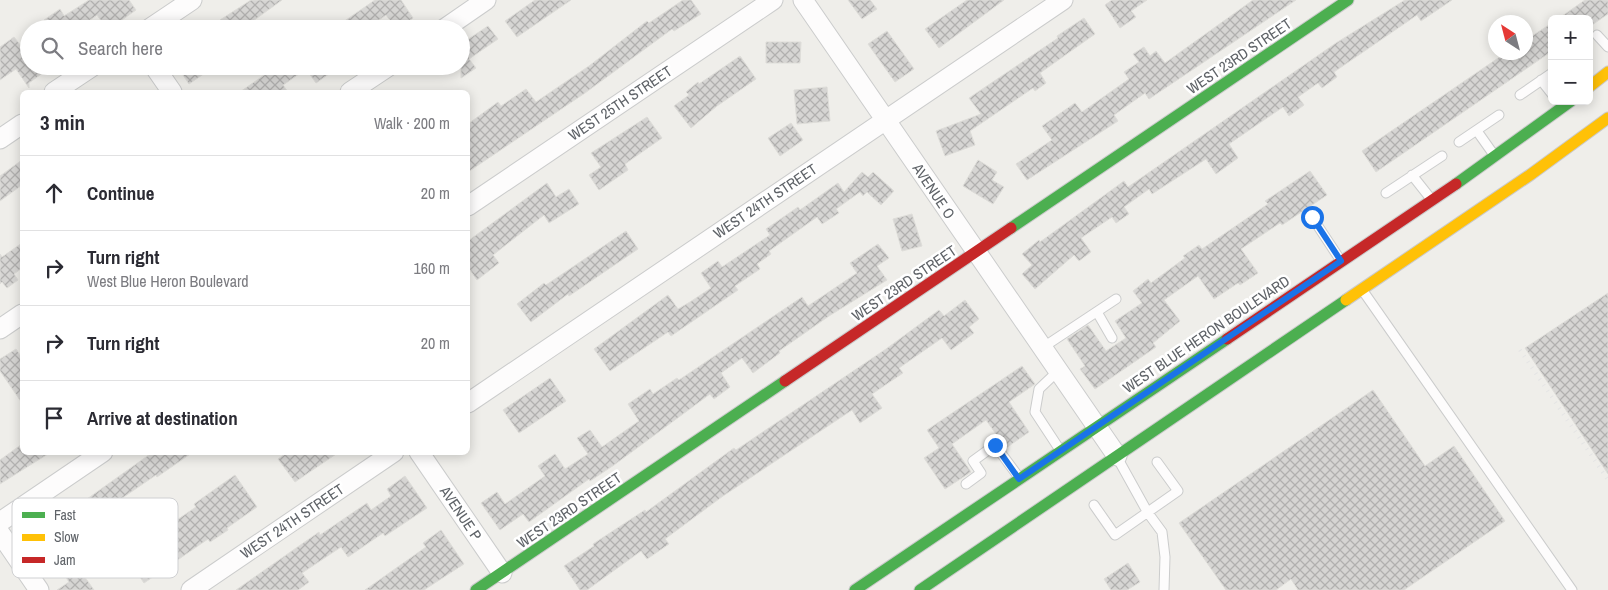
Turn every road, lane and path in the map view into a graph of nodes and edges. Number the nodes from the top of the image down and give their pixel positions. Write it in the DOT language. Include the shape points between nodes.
graph roads {
  1 [pos="192,0"];
  2 [pos="206,0"];
  3 [pos="486,0"];
  4 [pos="773,0"];
  5 [pos="803,0"];
  6 [pos="1063,0"];
  7 [pos="1348,0"];
  8 [pos="162,20"];
  9 [pos="177,20"];
  10 [pos="457,20"];
  11 [pos="1597,34"];
  12 [pos="1608,47"];
  13 [pos="1608,72"];
  14 [pos="80,75"];
  15 [pos="94,75"];
  16 [pos="160,75"];
  17 [pos="375,75"];
  18 [pos="1548,76"];
  19 [pos="1541,80"];
  20 [pos="1593,84"];
  21 [pos="1548,89"];
  22 [pos="57,90"];
  23 [pos="72,90"];
  24 [pos="171,90"];
  25 [pos="353,90"];
  26 [pos="1520,95"];
  27 [pos="1563,105"];
  28 [pos="20,115"];
  29 [pos="1499,115"];
  30 [pos="1608,118"];
  31 [pos="886,121"];
  32 [pos="20,125"];
  33 [pos="0,129"];
  34 [pos="1477,131"];
  35 [pos="0,139"];
  36 [pos="1459,142"];
  37 [pos="1442,156"];
  38 [pos="1496,156"];
  39 [pos="1412,175"];
  40 [pos="1386,193"];
  41 [pos="1431,200"];
  42 [pos="470,205"];
  43 [pos="1312,217"];
  44 [pos="976,252"];
  45 [pos="1341,261"];
  46 [pos="1362,289"];
  47 [pos="1116,300"];
  48 [pos="1097,312"];
  49 [pos="20,315"];
  50 [pos="0,329"];
  51 [pos="1112,338"];
  52 [pos="1042,348"];
  53 [pos="1058,370"];
  54 [pos="470,402"];
  55 [pos="1096,426"];
  56 [pos="1060,451"];
  57 [pos="99,455"];
  58 [pos="390,455"];
  59 [pos="421,455"];
  60 [pos="1117,456"];
  61 [pos="1157,462"];
  62 [pos="1019,479"];
  63 [pos="966,484"];
  64 [pos="35,498"];
  65 [pos="1094,505"];
  66 [pos="1148,513"];
  67 [pos="12,514"];
  68 [pos="0,522"];
  69 [pos="0,533"];
  70 [pos="12,551"];
  71 [pos="502,573"];
  72 [pos="31,578"];
  73 [pos="39,590"];
  74 [pos="191,590"];
  75 [pos="476,590"];
  76 [pos="855,590"];
  77 [pos="920,590"];
  78 [pos="1164,590"];
  79 [pos="1572,590"];
  1 -- 8 [label="street"];
  2 -- 9 [label="street"];
  3 -- 10 [label="street"];
  4 -- 42 [label="street, WEST 25TH STREET"];
  5 -- 31 [label="street, AVENUE O"];
  6 -- 31 [label="street, WEST 24TH STREET"];
  7 -- 44 [label="main road, WEST 23RD STREET"];
  11 -- 12 [label="lane"];
  13 -- 20 [label="main road"];
  14 -- 22 [label="street"];
  15 -- 23 [label="street"];
  16 -- 24 [label="street"];
  17 -- 25 [label="street"];
  18 -- 19 [label="lane"];
  19 -- 21 [label="lane"];
  19 -- 26 [label="lane"];
  27 -- 38 [label="main road, WEST BLUE HERON BOULEVARD"];
  28 -- 33 [label="street"];
  29 -- 34 [label="lane"];
  30 -- 46 [label="main road"];
  31 -- 44 [label="street, AVENUE O"];
  31 -- 54 [label="street, WEST 24TH STREET"];
  32 -- 35 [label="street"];
  34 -- 36 [label="lane"];
  34 -- 38 [label="lane"];
  37 -- 39 [label="lane"];
  38 -- 41 [label="main road, WEST BLUE HERON BOULEVARD"];
  39 -- 40 [label="lane"];
  39 -- 41 [label="lane"];
  41 -- 45 [label="main road, WEST BLUE HERON BOULEVARD"];
  43 -- 45 [label="lane"];
  44 -- 52 [label="street, AVENUE O"];
  44 -- 71 [label="main road, WEST 23RD STREET"];
  45 -- 55 [label="main road, WEST BLUE HERON BOULEVARD"];
  46 -- 60 [label="main road"];
  46 -- 79 [label="lane"];
  47 -- 48 [label="lane"];
  48 -- 51 [label="lane"];
  48 -- 52 [label="lane"];
  49 -- 50 [label="street"];
  52 -- 53 [label="street, AVENUE O"];
  53 -- 55 [label="street, AVENUE O"];
  53 -- 56 [label="lane" via="1039,389 1035,412"];
  55 -- 56 [label="main road, WEST BLUE HERON BOULEVARD"];
  55 -- 60 [label="street, AVENUE O"];
  56 -- 62 [label="main road, WEST BLUE HERON BOULEVARD"];
  57 -- 64 [label="street"];
  58 -- 74 [label="street, WEST 24TH STREET"];
  59 -- 71 [label="street, AVENUE P"];
  60 -- 66 [label="lane"];
  60 -- 77 [label="main road"];
  61 -- 66 [label="lane" via="1178,491"];
  62 -- 63 [label="lane" via="995,445 973,461 981,473"];
  62 -- 76 [label="main road, WEST BLUE HERON BOULEVARD"];
  65 -- 66 [label="lane" via="1115,535"];
  66 -- 78 [label="lane" via="1162,532"];
  67 -- 68 [label="street"];
  69 -- 70 [label="street"];
  71 -- 75 [label="main road, WEST 23RD STREET"];
  72 -- 73 [label="street"];
}
